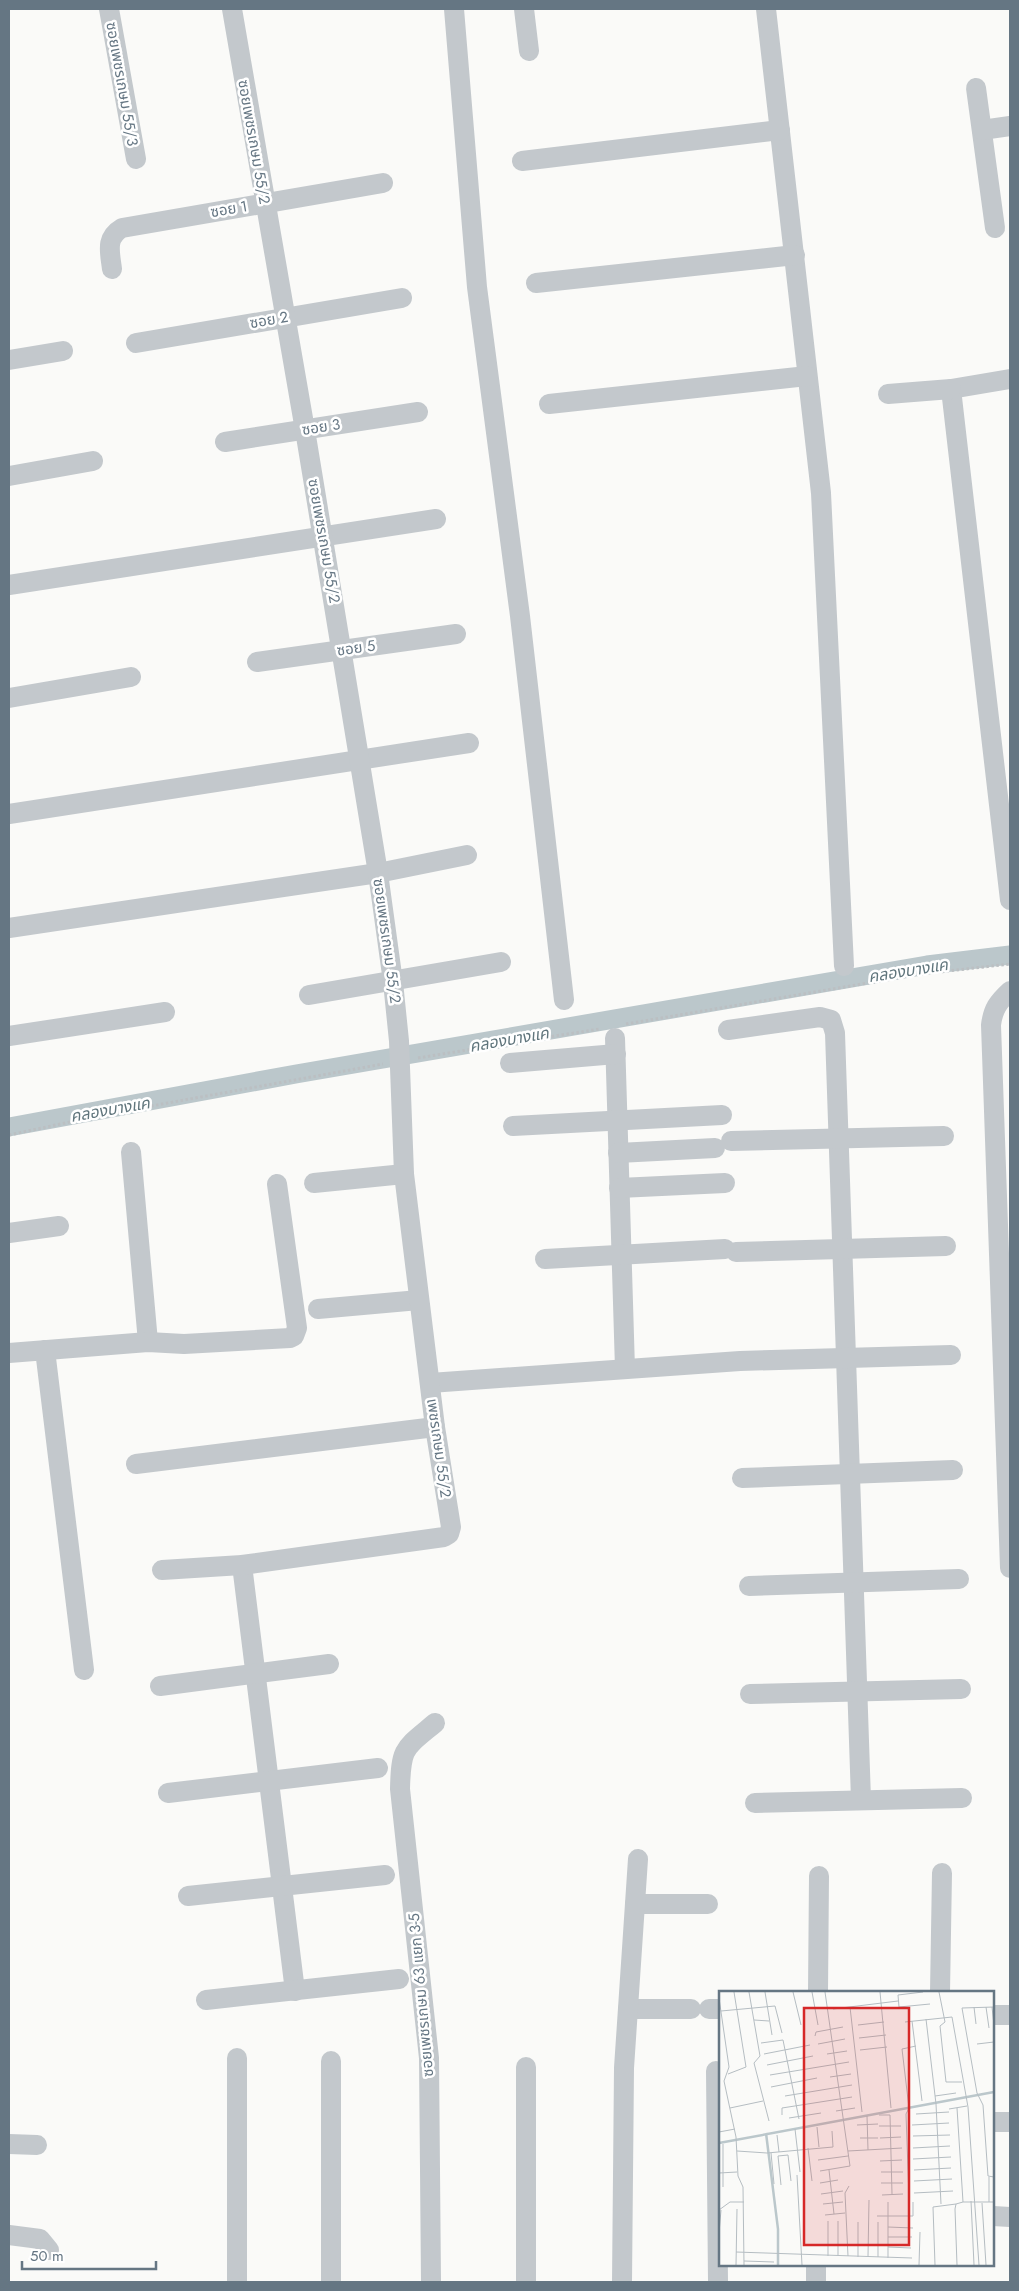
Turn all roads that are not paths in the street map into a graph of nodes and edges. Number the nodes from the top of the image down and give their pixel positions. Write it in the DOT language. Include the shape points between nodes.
graph roads {
  1 [pos="109,9"];
  2 [pos="232,9"];
  3 [pos="454,9"];
  4 [pos="524,9"];
  5 [pos="766,9"];
  6 [pos="529,51"];
  7 [pos="976,88"];
  8 [pos="1010,126"];
  9 [pos="780,130"];
  10 [pos="982,130"];
  11 [pos="136,159"];
  12 [pos="522,160"];
  13 [pos="383,183"];
  14 [pos="264,203"];
  15 [pos="994,228"];
  16 [pos="795,255"];
  17 [pos="112,269"];
  18 [pos="536,283"];
  19 [pos="402,298"];
  20 [pos="286,318"];
  21 [pos="136,344"];
  22 [pos="63,351"];
  23 [pos="9,360"];
  24 [pos="807,376"];
  25 [pos="1010,379"];
  26 [pos="951,388"];
  27 [pos="888,394"];
  28 [pos="549,404"];
  29 [pos="418,412"];
  30 [pos="306,430"];
  31 [pos="224,442"];
  32 [pos="93,461"];
  33 [pos="9,476"];
  34 [pos="436,519"];
  35 [pos="323,536"];
  36 [pos="9,585"];
  37 [pos="456,634"];
  38 [pos="343,650"];
  39 [pos="257,662"];
  40 [pos="131,677"];
  41 [pos="9,698"];
  42 [pos="469,743"];
  43 [pos="359,760"];
  44 [pos="9,814"];
  45 [pos="467,855"];
  46 [pos="378,873"];
  47 [pos="1010,900"];
  48 [pos="9,928"];
  49 [pos="501,962"];
  50 [pos="844,966"];
  51 [pos="393,982"];
  52 [pos="1010,991"];
  53 [pos="309,995"];
  54 [pos="564,1000"];
  55 [pos="165,1012"];
  56 [pos="728,1030"];
  57 [pos="9,1036"];
  58 [pos="510,1063"];
  59 [pos="400,1075"];
  60 [pos="722,1114"];
  61 [pos="618,1120"];
  62 [pos="513,1126"];
  63 [pos="944,1136"];
  64 [pos="838,1139"];
  65 [pos="131,1152"];
  66 [pos="618,1152"];
  67 [pos="404,1174"];
  68 [pos="314,1183"];
  69 [pos="725,1183"];
  70 [pos="277,1184"];
  71 [pos="619,1188"];
  72 [pos="60,1226"];
  73 [pos="9,1233"];
  74 [pos="946,1246"];
  75 [pos="842,1249"];
  76 [pos="621,1254"];
  77 [pos="545,1259"];
  78 [pos="419,1300"];
  79 [pos="318,1309"];
  80 [pos="148,1342"];
  81 [pos="45,1350"];
  82 [pos="9,1353"];
  83 [pos="951,1355"];
  84 [pos="847,1358"];
  85 [pos="625,1369"];
  86 [pos="430,1383"];
  87 [pos="434,1427"];
  88 [pos="136,1464"];
  89 [pos="953,1470"];
  90 [pos="850,1475"];
  91 [pos="742,1478"];
  92 [pos="242,1565"];
  93 [pos="1010,1568"];
  94 [pos="162,1570"];
  95 [pos="959,1579"];
  96 [pos="853,1583"];
  97 [pos="749,1586"];
  98 [pos="329,1664"];
  99 [pos="84,1670"];
  100 [pos="256,1673"];
  101 [pos="160,1686"];
  102 [pos="960,1689"];
  103 [pos="857,1691"];
  104 [pos="750,1694"];
  105 [pos="435,1723"];
  106 [pos="378,1768"];
  107 [pos="269,1780"];
  108 [pos="168,1793"];
  109 [pos="962,1798"];
  110 [pos="861,1800"];
  111 [pos="755,1803"];
  112 [pos="638,1859"];
  113 [pos="942,1873"];
  114 [pos="385,1875"];
  115 [pos="819,1876"];
  116 [pos="282,1886"];
  117 [pos="188,1896"];
  118 [pos="635,1904"];
  119 [pos="708,1904"];
  120 [pos="399,1979"];
  121 [pos="295,1991"];
  122 [pos="818,1991"];
  123 [pos="940,1991"];
  124 [pos="206,2000"];
  125 [pos="628,2009"];
  126 [pos="707,2009"];
  127 [pos="994,2015"];
  128 [pos="1010,2015"];
  129 [pos="237,2058"];
  130 [pos="330,2061"];
  131 [pos="526,2067"];
  132 [pos="716,2071"];
  133 [pos="994,2122"];
  134 [pos="1010,2122"];
  135 [pos="9,2144"];
  136 [pos="37,2144"];
  137 [pos="994,2216"];
  138 [pos="1010,2217"];
  139 [pos="9,2235"];
  140 [pos="49,2250"];
  141 [pos="816,2266"];
  142 [pos="237,2282"];
  143 [pos="331,2282"];
  144 [pos="431,2282"];
  145 [pos="526,2282"];
  146 [pos="622,2282"];
  147 [pos="718,2282"];
  148 [pos="816,2282"];
  1 -- 11 [label="street, ซอยเพชรเกษม 55/3"];
  2 -- 14 [label="street, ซอยเพชรเกษม 55/2"];
  3 -- 54 [label="street" via="477,287 520,616"];
  4 -- 6 [label="street"];
  5 -- 9 [label="street"];
  7 -- 10 [label="street"];
  8 -- 10 [label="street"];
  9 -- 12 [label="street"];
  9 -- 16 [label="street"];
  10 -- 15 [label="street"];
  13 -- 14 [label="street, ซอย 1"];
  14 -- 17 [label="street, ซอย 1" via="122,228 111,237"];
  14 -- 20 [label="street, ซอยเพชรเกษม 55/2"];
  16 -- 18 [label="street"];
  16 -- 24 [label="street"];
  19 -- 20 [label="street, ซอย 2"];
  20 -- 21 [label="street, ซอย 2"];
  20 -- 30 [label="street, ซอยเพชรเกษม 55/2"];
  22 -- 23 [label="street"];
  24 -- 28 [label="street"];
  24 -- 50 [label="street" via="821,493"];
  25 -- 26 [label="street"];
  26 -- 27 [label="street"];
  26 -- 47 [label="street"];
  29 -- 30 [label="street, ซอย 3"];
  30 -- 31 [label="street, ซอย 3"];
  30 -- 35 [label="street, ซอยเพชรเกษม 55/2"];
  32 -- 33 [label="street"];
  34 -- 35 [label="street"];
  35 -- 36 [label="street"];
  35 -- 38 [label="street, ซอยเพชรเกษม 55/2"];
  37 -- 38 [label="street, ซอย 5"];
  38 -- 39 [label="street, ซอย 5"];
  38 -- 43 [label="street, ซอยเพชรเกษม 55/2"];
  40 -- 41 [label="street"];
  42 -- 43 [label="street"];
  43 -- 44 [label="street"];
  43 -- 46 [label="street, ซอยเพชรเกษม 55/2"];
  45 -- 46 [label="street"];
  46 -- 48 [label="street"];
  46 -- 51 [label="street, ซอยเพชรเกษม 55/2"];
  49 -- 51 [label="street"];
  51 -- 53 [label="street"];
  51 -- 59 [label="street, ซอยเพชรเกษม 55/2"];
  52 -- 93 [label="street" via="997,1002 991,1025"];
  55 -- 57 [label="street"];
  56 -- 64 [label="street" via="820,1017 832,1020"];
  58 -- 61 [label="street" via="616,1046"];
  59 -- 67 [label="street, เพชรเกษม 55/2"];
  60 -- 61 [label="street"];
  61 -- 62 [label="street"];
  61 -- 66 [label="street"];
  63 -- 64 [label="street"];
  64 -- 66 [label="street"];
  64 -- 75 [label="street"];
  65 -- 80 [label="street"];
  66 -- 71 [label="street"];
  67 -- 68 [label="street"];
  67 -- 78 [label="street, เพชรเกษม 55/2"];
  69 -- 71 [label="street"];
  70 -- 80 [label="street" via="297,1328 294,1336 184,1344"];
  71 -- 76 [label="street"];
  72 -- 73 [label="street"];
  74 -- 75 [label="street"];
  75 -- 76 [label="street"];
  75 -- 84 [label="street"];
  76 -- 77 [label="street"];
  76 -- 85 [label="street"];
  78 -- 79 [label="street"];
  78 -- 86 [label="street, เพชรเกษม 55/2"];
  80 -- 81 [label="street"];
  81 -- 82 [label="street"];
  81 -- 99 [label="street"];
  83 -- 84 [label="street"];
  84 -- 85 [label="street"];
  84 -- 90 [label="street"];
  85 -- 86 [label="street"];
  86 -- 87 [label="street, เพชรเกษม 55/2"];
  87 -- 88 [label="street"];
  87 -- 92 [label="street, เพชรเกษม 55/2" via="451,1527 449,1534"];
  89 -- 90 [label="street"];
  90 -- 91 [label="street"];
  90 -- 96 [label="street"];
  92 -- 94 [label="street, เพชรเกษม 55/2"];
  92 -- 100 [label="street"];
  95 -- 96 [label="street"];
  96 -- 97 [label="street"];
  96 -- 103 [label="street"];
  98 -- 100 [label="street"];
  100 -- 101 [label="street"];
  100 -- 107 [label="street"];
  102 -- 103 [label="street"];
  103 -- 104 [label="street"];
  103 -- 110 [label="street"];
  105 -- 144 [label="street, ซอยเพชรเกษม 63 แยก 3-5" via="404,1750 400,1765 429,2058"];
  106 -- 107 [label="street"];
  107 -- 108 [label="street"];
  107 -- 116 [label="street"];
  109 -- 110 [label="street"];
  110 -- 111 [label="street"];
  112 -- 118 [label="street"];
  113 -- 123 [label="street"];
  114 -- 116 [label="street"];
  115 -- 122 [label="street"];
  116 -- 117 [label="street"];
  116 -- 121 [label="street"];
  118 -- 119 [label="street"];
  118 -- 125 [label="street"];
  120 -- 121 [label="street"];
  121 -- 124 [label="street"];
  125 -- 126 [label="street"];
  125 -- 146 [label="street" via="624,2068"];
  127 -- 128 [label="street"];
  129 -- 142 [label="street"];
  130 -- 143 [label="street"];
  131 -- 145 [label="street"];
  132 -- 147 [label="street"];
  133 -- 134 [label="street"];
  135 -- 136 [label="street"];
  137 -- 138 [label="street"];
  139 -- 140 [label="street" via="40,2239"];
  141 -- 148 [label="street"];
}
